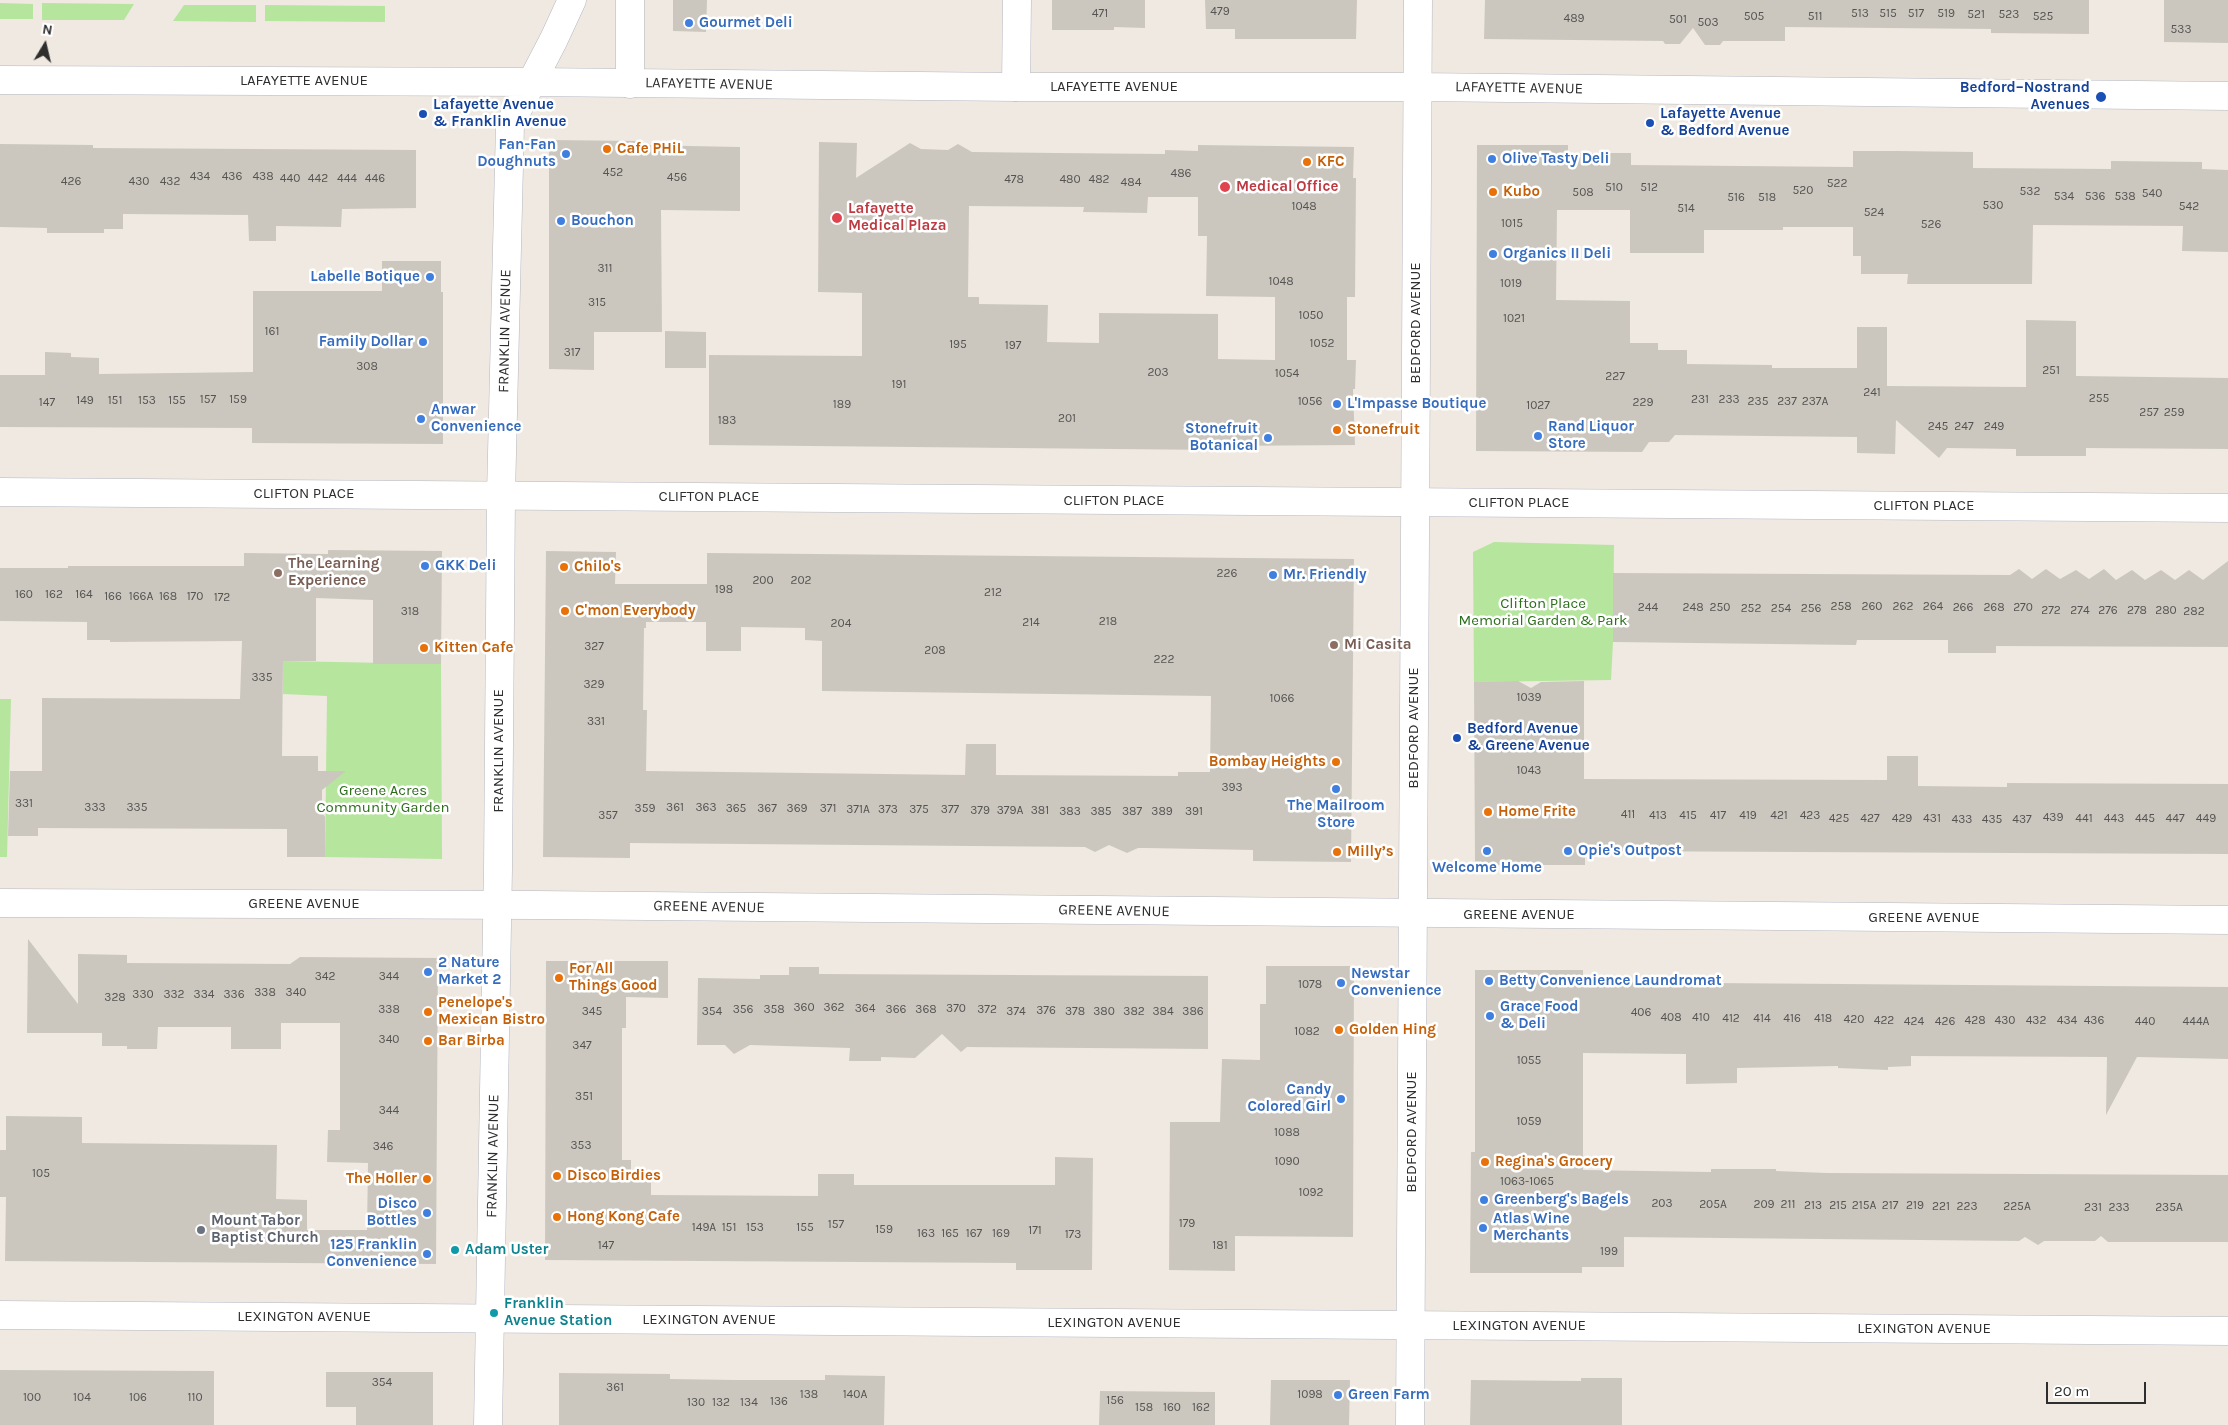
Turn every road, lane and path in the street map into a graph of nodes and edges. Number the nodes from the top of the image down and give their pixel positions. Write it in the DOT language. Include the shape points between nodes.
graph roads {
  1 [pos="572,0"];
  2 [pos="630,0"];
  3 [pos="1017,0"];
  4 [pos="1418,0"];
  5 [pos="0,80"];
  6 [pos="532,82"];
  7 [pos="630,84"];
  8 [pos="1016,87"];
  9 [pos="1417,87"];
  10 [pos="2228,96"];
  11 [pos="0,492"];
  12 [pos="501,496"];
  13 [pos="1416,503"];
  14 [pos="2228,508"];
  15 [pos="0,903"];
  16 [pos="498,905"];
  17 [pos="1413,914"];
  18 [pos="2228,920"];
  19 [pos="0,1315"];
  20 [pos="489,1319"];
  21 [pos="1410,1325"];
  22 [pos="2228,1330"];
  23 [pos="488,1425"];
  24 [pos="1410,1425"];
  1 -- 6 [label="street, FRANKLIN AVENUE"];
  2 -- 7 [label="street"];
  3 -- 8 [label="street"];
  4 -- 9 [label="street, BEDFORD AVENUE"];
  5 -- 6 [label="street, LAFAYETTE AVENUE"];
  6 -- 7 [label="street, LAFAYETTE AVENUE"];
  6 -- 12 [label="street, FRANKLIN AVENUE" via="510,124"];
  7 -- 8 [label="street, LAFAYETTE AVENUE"];
  8 -- 9 [label="street, LAFAYETTE AVENUE"];
  9 -- 10 [label="street, LAFAYETTE AVENUE"];
  9 -- 13 [label="street, BEDFORD AVENUE"];
  11 -- 12 [label="street, CLIFTON PLACE"];
  12 -- 13 [label="street, CLIFTON PLACE"];
  12 -- 16 [label="street, FRANKLIN AVENUE"];
  13 -- 14 [label="street, CLIFTON PLACE"];
  13 -- 17 [label="street, BEDFORD AVENUE"];
  15 -- 16 [label="street, GREENE AVENUE"];
  16 -- 17 [label="street, GREENE AVENUE"];
  16 -- 20 [label="street, FRANKLIN AVENUE"];
  17 -- 18 [label="street, GREENE AVENUE"];
  17 -- 21 [label="street, BEDFORD AVENUE"];
  19 -- 20 [label="street, LEXINGTON AVENUE"];
  20 -- 21 [label="street, LEXINGTON AVENUE"];
  20 -- 23 [label="street, FRANKLIN AVENUE"];
  21 -- 22 [label="street, LEXINGTON AVENUE"];
  21 -- 24 [label="street, BEDFORD AVENUE"];
}
